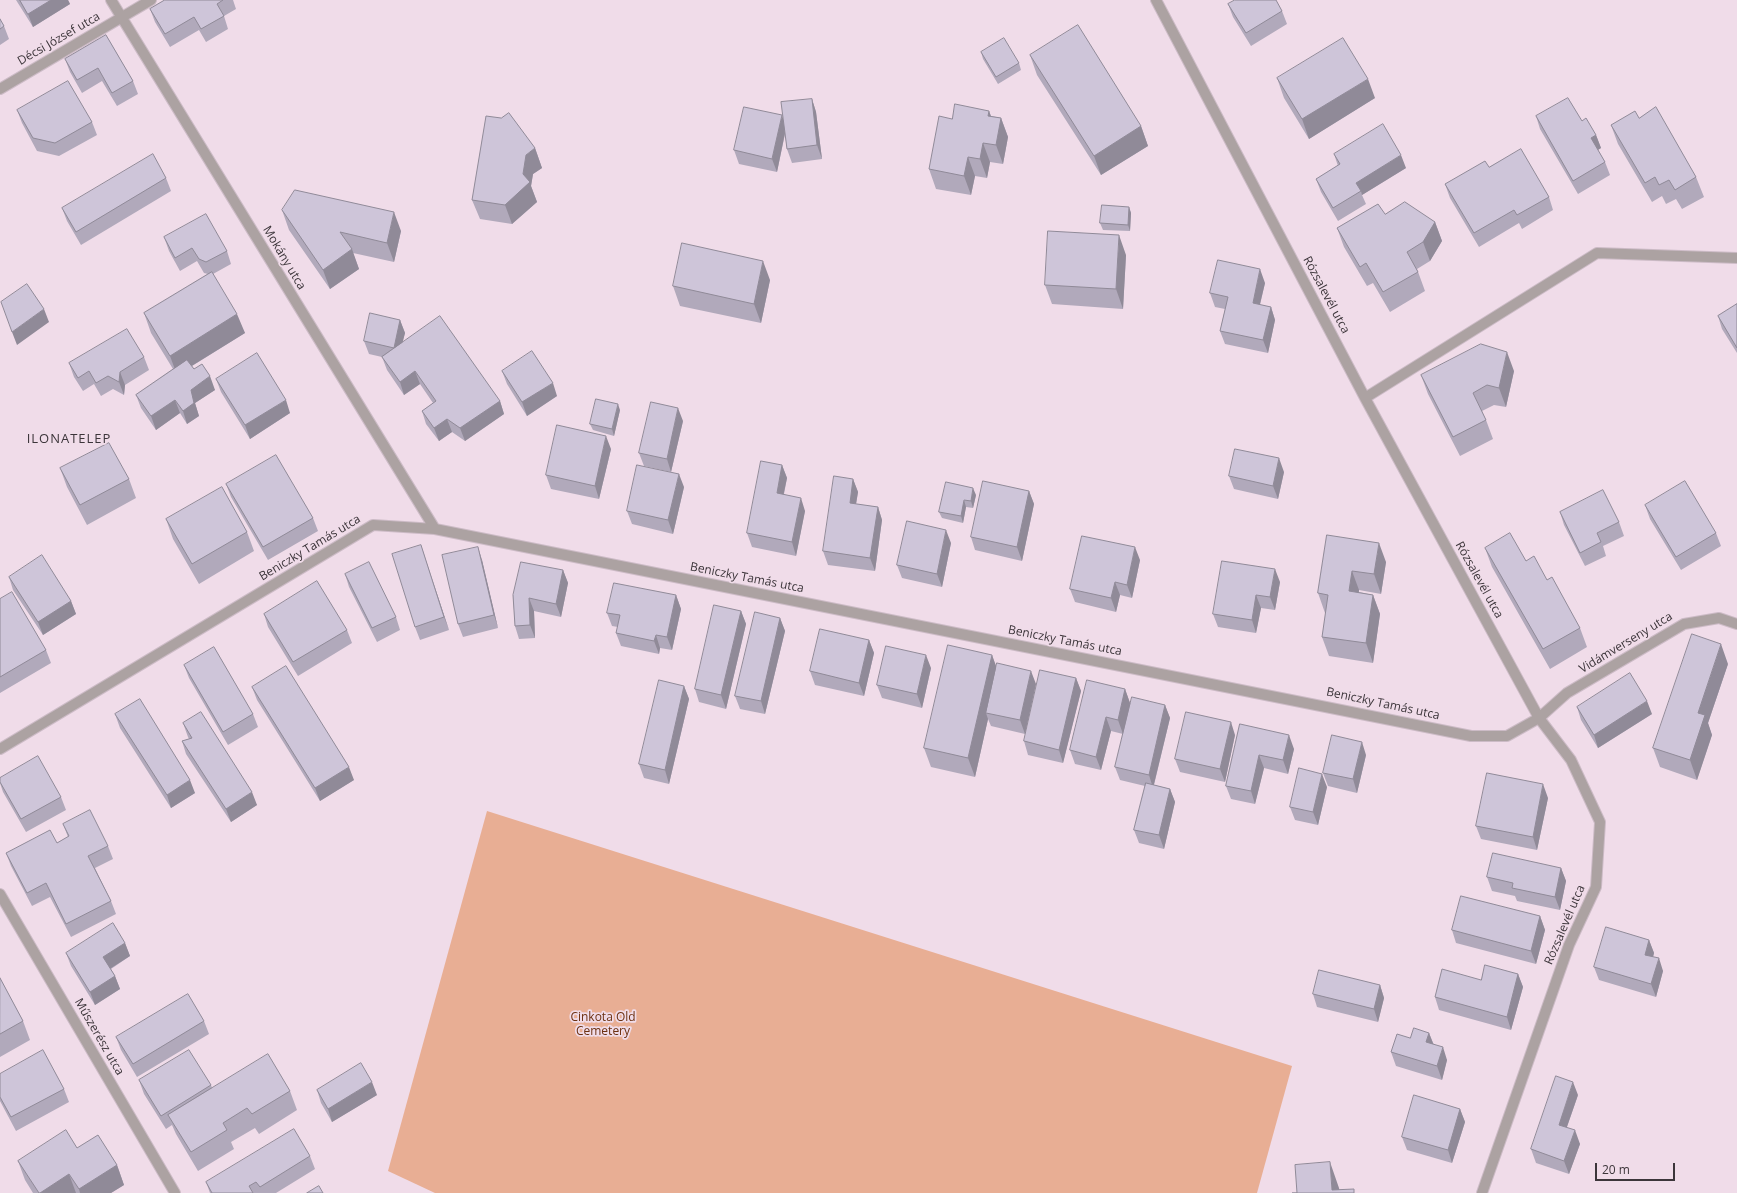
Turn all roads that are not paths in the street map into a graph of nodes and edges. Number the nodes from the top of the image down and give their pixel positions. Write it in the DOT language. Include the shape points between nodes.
graph roads {
  1 [pos="111,0"];
  2 [pos="151,0"];
  3 [pos="1156,0"];
  4 [pos="122,18"];
  5 [pos="0,89"];
  6 [pos="1737,258"];
  7 [pos="1365,398"];
  8 [pos="435,529"];
  9 [pos="1737,624"];
  10 [pos="1539,718"];
  11 [pos="0,749"];
  12 [pos="0,894"];
  13 [pos="175,1193"];
  14 [pos="1482,1193"];
  1 -- 4 [label="street, Mokány utca"];
  2 -- 4 [label="street, Décsi József utca"];
  3 -- 7 [label="street, Rózsalevél utca"];
  4 -- 5 [label="street, Décsi József utca"];
  4 -- 8 [label="street, Mokány utca"];
  6 -- 7 [label="street" via="1597,253"];
  7 -- 10 [label="street, Rózsalevél utca"];
  8 -- 10 [label="street, Beniczky Tamás utca" via="1471,736 1507,736"];
  8 -- 11 [label="street, Beniczky Tamás utca" via="373,525"];
  9 -- 10 [label="street, Vidámverseny utca" via="1719,618 1684,624 1567,693"];
  10 -- 14 [label="street, Rózsalevél utca" via="1571,760 1600,822 1596,887 1569,945"];
  12 -- 13 [label="street, Műszerész utca"];
}
